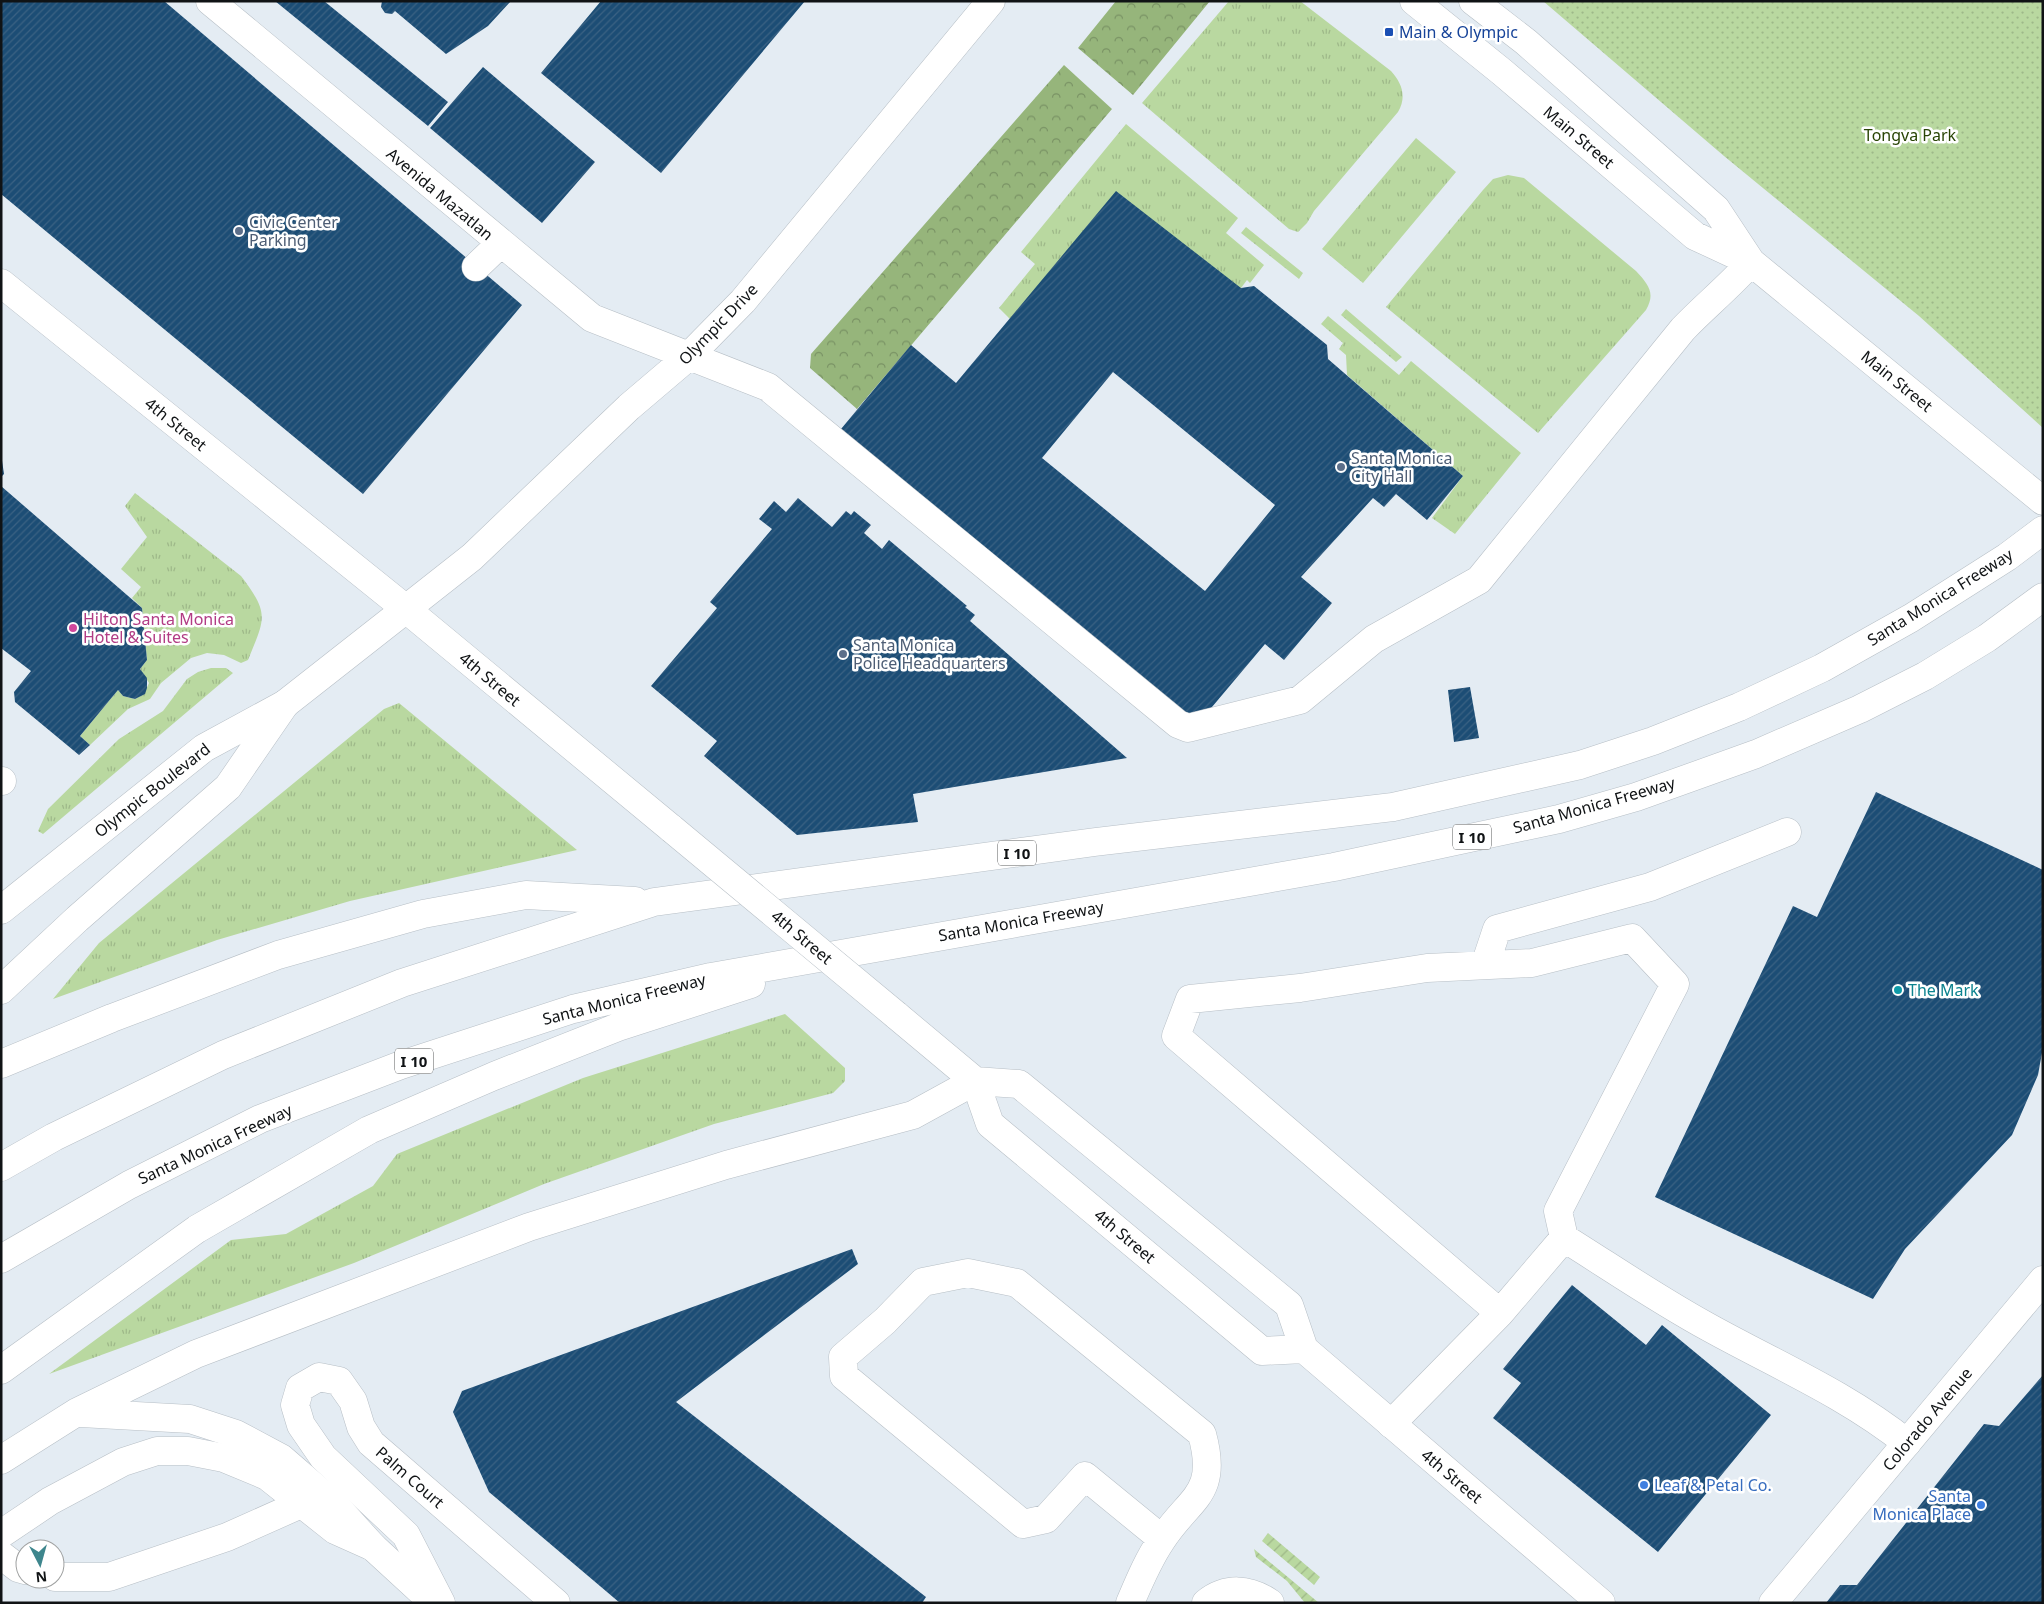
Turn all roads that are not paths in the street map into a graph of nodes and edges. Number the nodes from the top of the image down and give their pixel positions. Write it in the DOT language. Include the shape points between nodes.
graph roads {
  1 [pos="210,1"];
  2 [pos="991,1"];
  3 [pos="1414,1"];
  4 [pos="1473,1"];
  5 [pos="500,244"];
  6 [pos="1751,262"];
  7 [pos="476,267"];
  8 [pos="1,283"];
  9 [pos="689,356"];
  10 [pos="2043,501"];
  11 [pos="2043,530"];
  12 [pos="2043,597"];
  13 [pos="406,609"];
  14 [pos="285,704"];
  15 [pos="1788,832"];
  16 [pos="654,902"];
  17 [pos="1,910"];
  18 [pos="858,950"];
  19 [pos="1485,965"];
  20 [pos="1,990"];
  21 [pos="1,1064"];
  22 [pos="975,1081"];
  23 [pos="1,1167"];
  24 [pos="1564,1238"];
  25 [pos="1,1259"];
  26 [pos="2043,1280"];
  27 [pos="1500,1313"];
  28 [pos="1304,1349"];
  29 [pos="1,1370"];
  30 [pos="78,1412"];
  31 [pos="1391,1424"];
  32 [pos="1907,1443"];
  33 [pos="1,1460"];
  34 [pos="301,1504"];
  35 [pos="1,1534"];
  36 [pos="1162,1539"];
  37 [pos="373,1547"];
  38 [pos="1,1555"];
  39 [pos="15,1566"];
  40 [pos="65,1577"];
  41 [pos="434,1603"];
  42 [pos="441,1603"];
  43 [pos="556,1603"];
  44 [pos="1130,1603"];
  45 [pos="1206,1603"];
  46 [pos="1270,1603"];
  47 [pos="1601,1603"];
  48 [pos="1773,1603"];
  1 -- 5 [label="main road, Avenida Mazatlan"];
  2 -- 9 [label="main road, Olympic Drive" via="743,301"];
  3 -- 6 [label="main road, Main Street" via="1695,236"];
  4 -- 6 [label="main road, Main Street" via="1526,42 1716,209"];
  5 -- 7 [label="main road"];
  5 -- 9 [label="main road, Avenida Mazatlan" via="592,318"];
  6 -- 9 [label="main road, Avenida Mazatlan" via="1683,329 1479,580 1374,639 1300,700 1188,728 1178,724 768,387"];
  6 -- 10 [label="main road, Main Street"];
  8 -- 13 [label="main road, 4th Street"];
  9 -- 13 [label="main road, Olympic Drive" via="635,402 472,556"];
  11 -- 16 [label="main road, Santa Monica Freeway / I 10" via="1911,618 1822,668 1653,742 1580,765 1380,808"];
  12 -- 18 [label="main road, Santa Monica Freeway / I 10" via="1987,638 1925,676 1860,709 1756,754 1636,797 1559,819 1334,866"];
  13 -- 14 [label="main road, Olympic Boulevard"];
  13 -- 22 [label="main road, 4th Street, bridge"];
  14 -- 17 [label="main road, Olympic Boulevard" via="204,748"];
  14 -- 20 [label="main road" via="228,787"];
  15 -- 19 [label="main road" via="1650,887 1497,929"];
  16 -- 21 [label="main road" via="526,895 423,914 278,955"];
  16 -- 23 [label="main road, Santa Monica Freeway / I 10" via="402,983 223,1055 54,1137"];
  18 -- 25 [label="main road, Santa Monica Freeway / I 10" via="711,977 573,1009 401,1065 260,1119 129,1185"];
  18 -- 29 [label="main road" via="618,1027 369,1130 197,1229"];
  19 -- 24 [label="main road" via="1532,963 1632,938 1675,984 1558,1211"];
  19 -- 27 [label="main road" via="1427,968 1300,988 1190,999 1176,1036"];
  22 -- 28 [label="main road" via="1018,1084 1289,1304"];
  22 -- 28 [label="main road, 4th Street" via="990,1124 1262,1351"];
  22 -- 30 [label="main road" via="913,1115 726,1165 529,1227 196,1354"];
  24 -- 27 [label="main road"];
  24 -- 32 [label="main road" via="1707,1327 1846,1400"];
  26 -- 32 [label="main road, Colorado Avenue"];
  27 -- 31 [label="main road"];
  28 -- 31 [label="main road, 4th Street"];
  30 -- 33 [label="main road"];
  30 -- 37 [label="main road" via="190,1419 236,1434 281,1458 333,1504"];
  31 -- 47 [label="main road, 4th Street"];
  32 -- 48 [label="main road, Colorado Avenue"];
  34 -- 35 [label="main road" via="267,1476 224,1458 157,1450 123,1462 50,1501"];
  34 -- 37 [label="main road" via="334,1530"];
  34 -- 40 [label="main road" via="227,1538 109,1577"];
  36 -- 36 [label="main road" via="1200,1494 1208,1476 1208,1454 1202,1434 1017,1282 968,1273 923,1282 843,1357 844,1376 1023,1524 1046,1519 1085,1476"];
  36 -- 44 [label="main road"];
  37 -- 41 [label="main road"];
  38 -- 39 [label="main road"];
  42 -- 43 [label="main road, Palm Court" via="406,1535 324,1457 301,1425 295,1405 300,1388 318,1377 338,1381 353,1401 361,1427 371,1443"];
  45 -- 46 [label="main road" via="1229,1591 1245,1591 1260,1595"];
}
